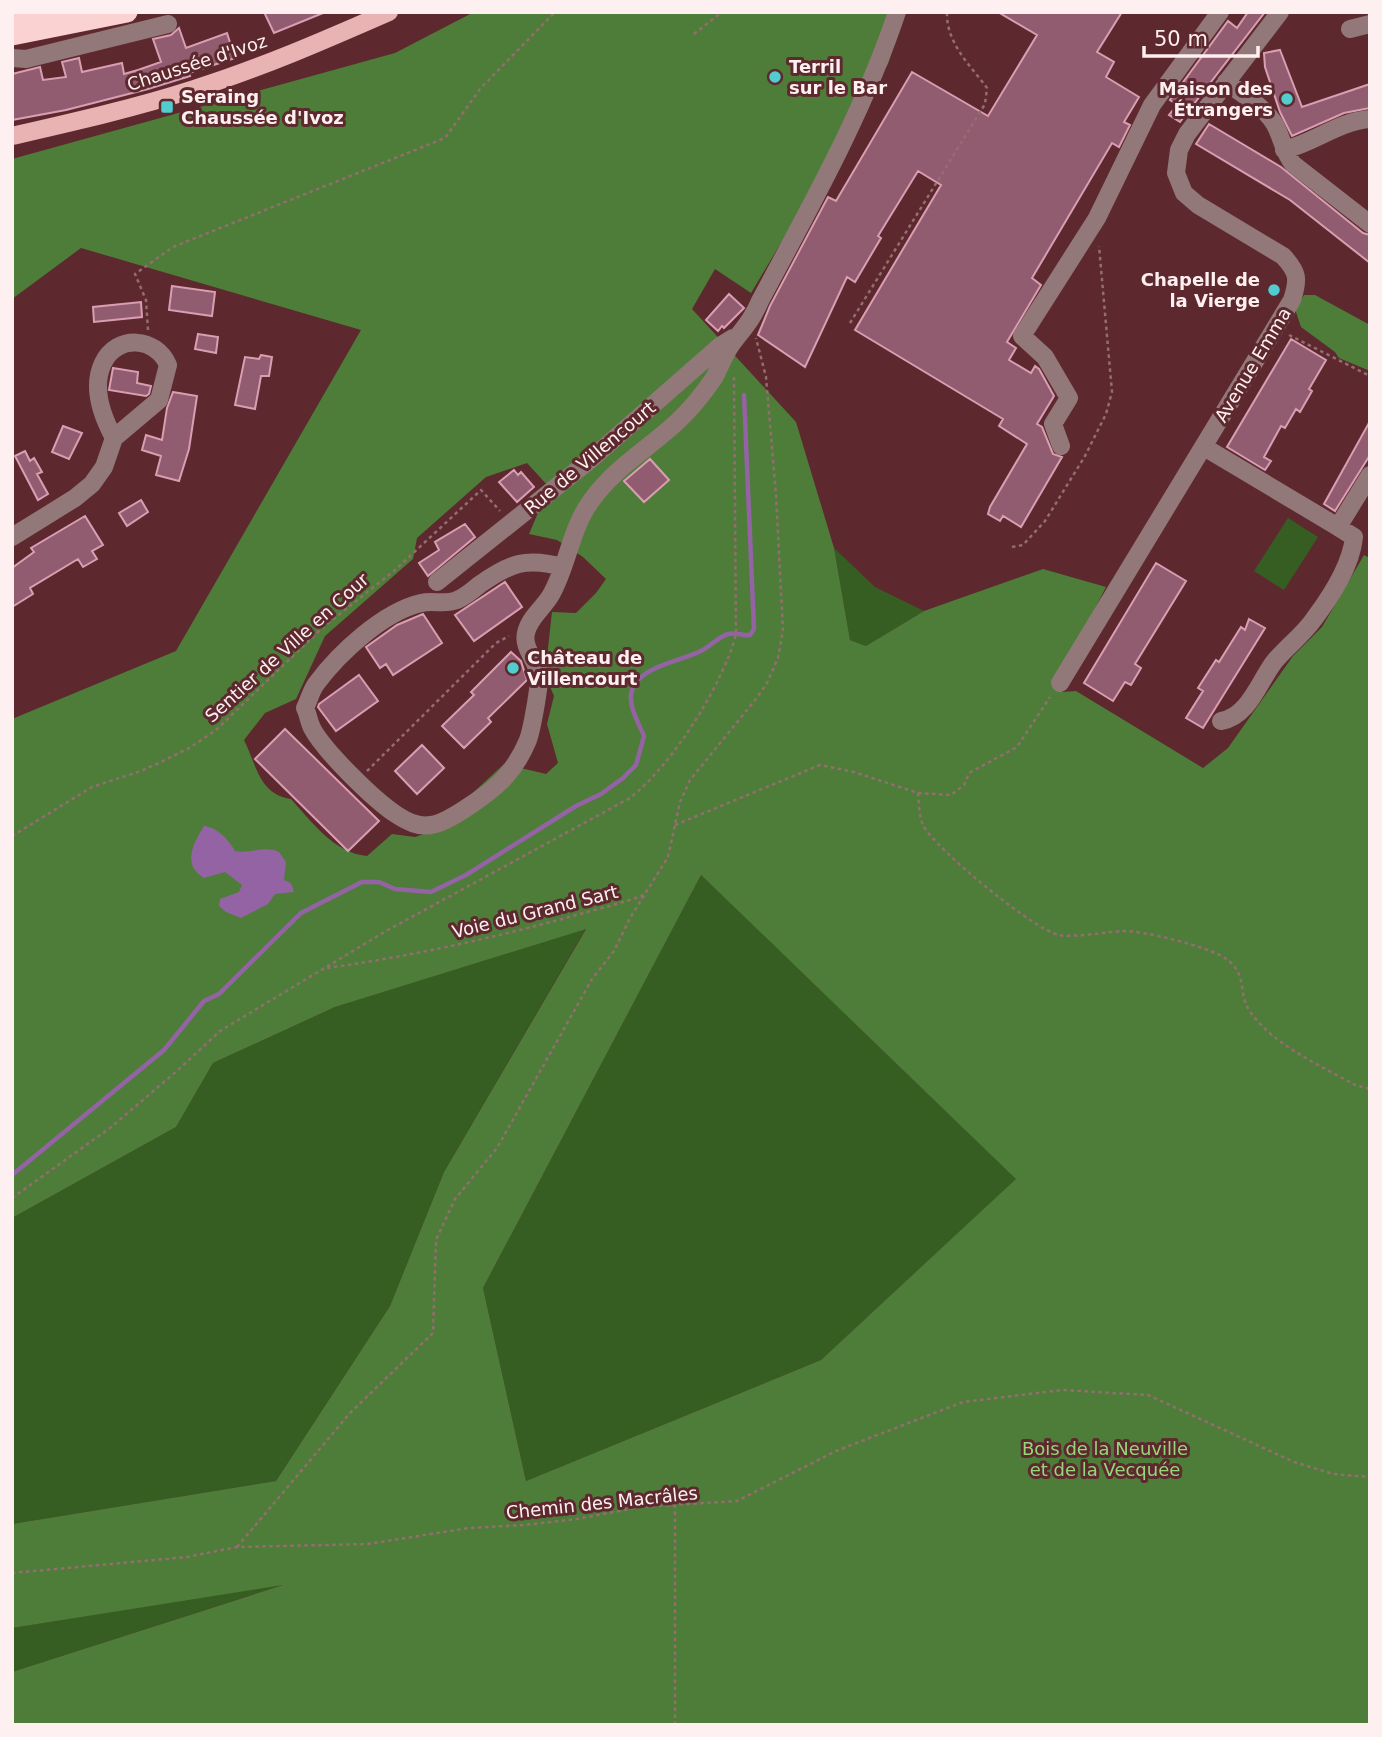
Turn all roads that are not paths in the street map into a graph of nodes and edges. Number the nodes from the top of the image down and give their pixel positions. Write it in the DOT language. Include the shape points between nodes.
graph roads {
  1 [pos="56,12"];
  2 [pos="127,12"];
  3 [pos="389,12"];
  4 [pos="897,12"];
  5 [pos="1220,12"];
  6 [pos="1280,12"];
  7 [pos="12,19"];
  8 [pos="169,24"];
  9 [pos="1370,24"];
  10 [pos="1350,29"];
  11 [pos="12,35"];
  12 [pos="17,61"];
  13 [pos="1226,82"];
  14 [pos="1370,119"];
  15 [pos="12,136"];
  16 [pos="1284,150"];
  17 [pos="1370,224"];
  18 [pos="744,329"];
  19 [pos="114,438"];
  20 [pos="1061,446"];
  21 [pos="1204,447"];
  22 [pos="1370,475"];
  23 [pos="1338,527"];
  24 [pos="12,537"];
  25 [pos="563,567"];
  26 [pos="437,582"];
  27 [pos="1060,683"];
  28 [pos="1221,721"];
  1 -- 7 [label="highway"];
  2 -- 11 [label="highway"];
  3 -- 15 [label="main road, Chaussée d'Ivoz" via="192,90"];
  4 -- 18 [label="street, Rue de Villencourt" via="853,124"];
  5 -- 20 [label="street" via="1152,105 1097,218 1022,336 1045,357 1069,398 1053,425"];
  6 -- 13 [label="street"];
  8 -- 12 [label="street"];
  9 -- 10 [label="street"];
  13 -- 16 [label="street" via="1269,116"];
  13 -- 21 [label="street, Avenue Emma" via="1187,134 1176,173 1184,193 1198,205 1283,256 1293,267 1297,283 1292,300"];
  14 -- 16 [label="street" via="1340,126"];
  16 -- 17 [label="street" via="1298,169"];
  18 -- 25 [label="street, Rue de Villencourt" via="698,400 590,501"];
  18 -- 26 [label="street, Rue de Villencourt"];
  19 -- 19 [label="street" via="159,400 168,365 158,350 146,344 125,343 102,364 99,402"];
  19 -- 24 [label="street" via="92,484"];
  21 -- 23 [label="street"];
  21 -- 27 [label="street, Avenue Emma"];
  22 -- 23 [label="street"];
  23 -- 28 [label="street" via="1354,537 1351,558 1314,620 1281,653 1239,713"];
  25 -- 25 [label="street, Rue de Villencourt" via="529,561 513,564 459,600 423,602 396,613 339,657 314,686 305,708 313,729 389,810 413,825 433,825 460,812 506,777 529,738 539,679 525,635"];
}
